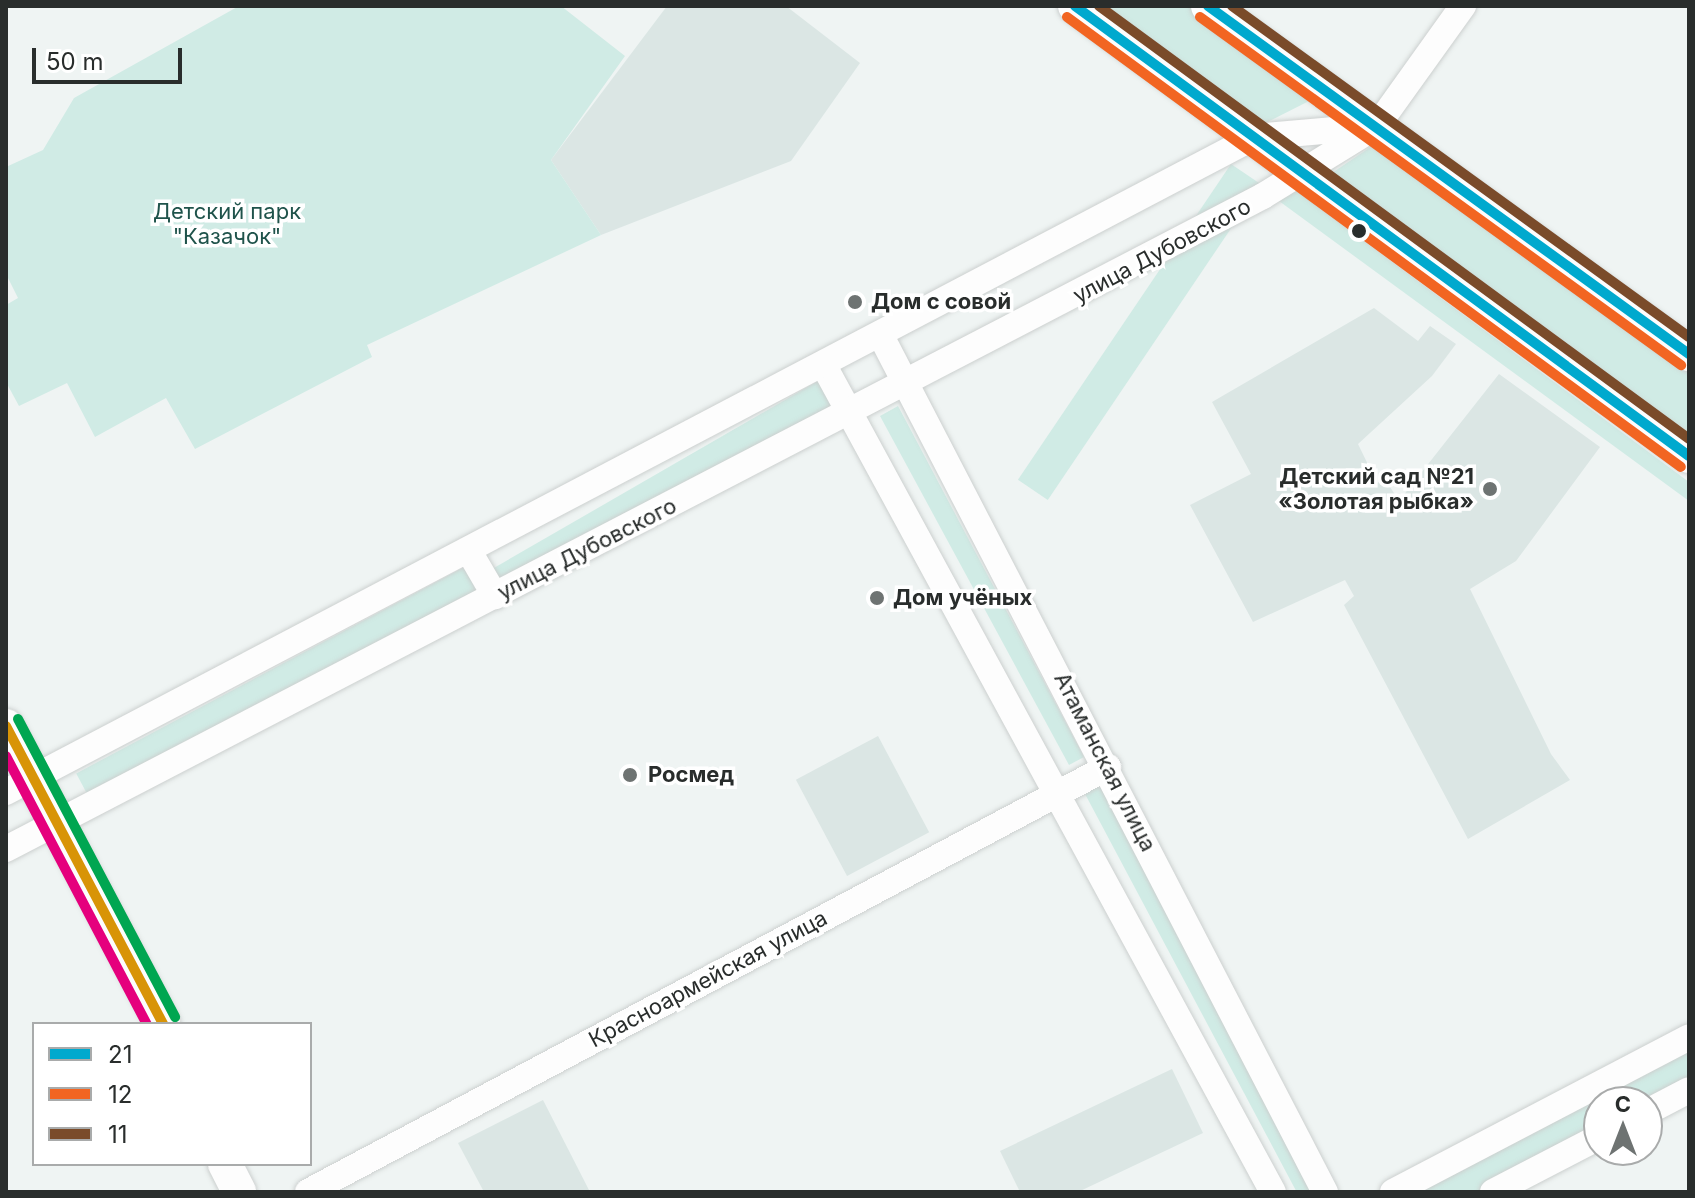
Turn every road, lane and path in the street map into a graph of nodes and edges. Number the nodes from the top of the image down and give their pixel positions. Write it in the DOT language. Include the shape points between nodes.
graph roads {
  1 [pos="1075,6"];
  2 [pos="1208,6"];
  3 [pos="1463,6"];
  4 [pos="1377,126"];
  5 [pos="1254,137"];
  6 [pos="1301,172"];
  7 [pos="880,334"];
  8 [pos="1689,354"];
  9 [pos="823,364"];
  10 [pos="907,387"];
  11 [pos="851,415"];
  12 [pos="1689,456"];
  13 [pos="470,553"];
  14 [pos="495,596"];
  15 [pos="6,726"];
  16 [pos="6,754"];
  17 [pos="1108,767"];
  18 [pos="20,784"];
  19 [pos="1060,793"];
  20 [pos="51,826"];
  21 [pos="6,849"];
  22 [pos="149,1022"];
  23 [pos="162,1022"];
  24 [pos="1689,1037"];
  25 [pos="1689,1090"];
  26 [pos="1663,1104"];
  27 [pos="1583,1145"];
  28 [pos="226,1166"];
  29 [pos="238,1166"];
  30 [pos="239,1192"];
  31 [pos="252,1192"];
  32 [pos="308,1192"];
  33 [pos="1273,1192"];
  34 [pos="1325,1192"];
  35 [pos="1393,1192"];
  36 [pos="1493,1192"];
  1 -- 5 [label="main road"];
  2 -- 4 [label="main road"];
  3 -- 4 [label="street"];
  4 -- 5 [label="street"];
  4 -- 6 [label="street, улица Дубовского"];
  4 -- 8 [label="main road"];
  5 -- 6 [label="main road"];
  5 -- 7 [label="street"];
  6 -- 10 [label="street, улица Дубовского"];
  6 -- 12 [label="main road"];
  7 -- 9 [label="street"];
  7 -- 10 [label="street, Атаманская улица"];
  9 -- 11 [label="street"];
  9 -- 13 [label="street"];
  10 -- 11 [label="street, улица Дубовского"];
  10 -- 17 [label="street, Атаманская улица"];
  11 -- 14 [label="street, улица Дубовского"];
  11 -- 19 [label="street"];
  13 -- 14 [label="street"];
  13 -- 18 [label="street"];
  14 -- 20 [label="street, улица Дубовского"];
  15 -- 18 [label="main road"];
  16 -- 18 [label="main road"];
  17 -- 19 [label="street, Красноармейская улица"];
  17 -- 34 [label="street, Атаманская улица"];
  18 -- 20 [label="main road"];
  19 -- 32 [label="street, Красноармейская улица"];
  19 -- 33 [label="street"];
  20 -- 21 [label="street, улица Дубовского"];
  20 -- 22 [label="main road"];
  20 -- 23 [label="main road"];
  24 -- 35 [label="street"];
  25 -- 26 [label="street"];
  27 -- 36 [label="street"];
  28 -- 30 [label="main road"];
  29 -- 31 [label="main road"];
}
